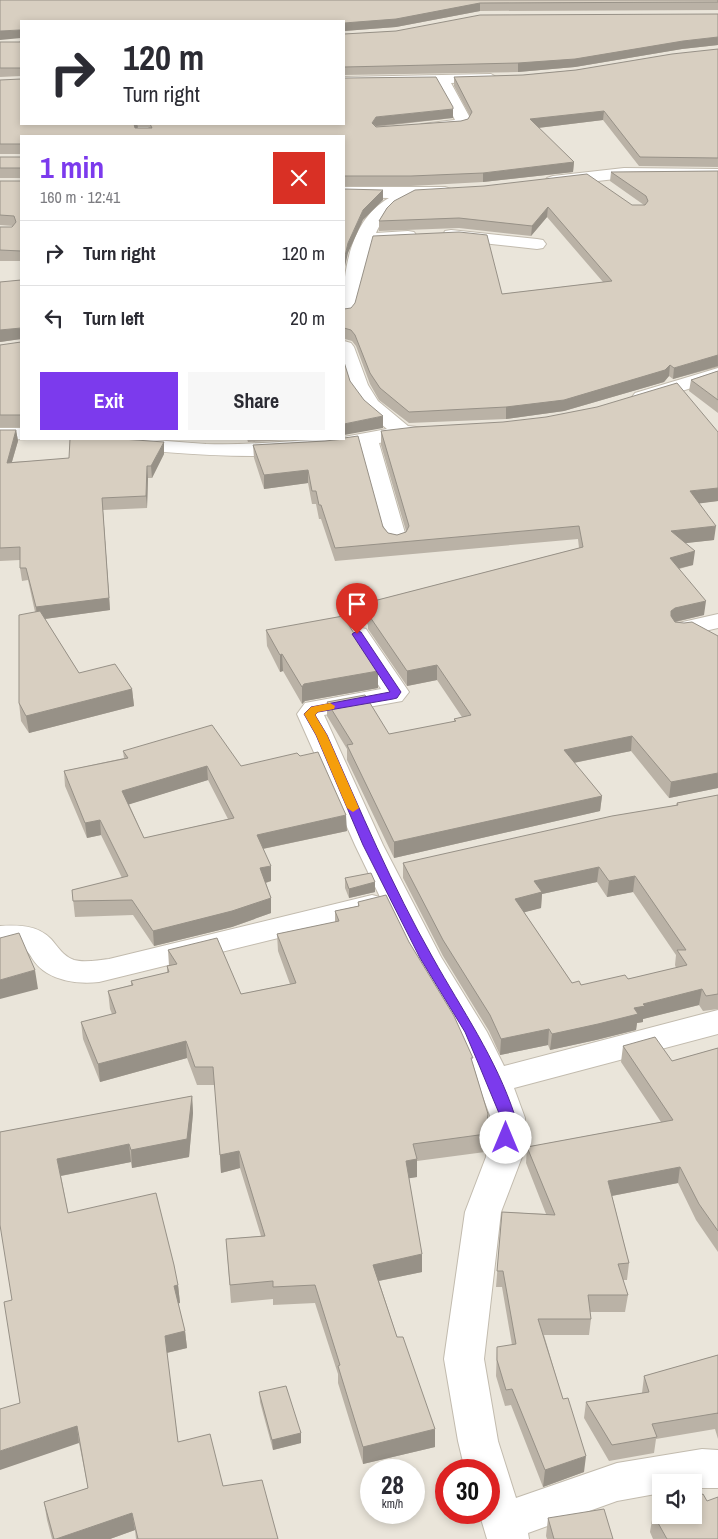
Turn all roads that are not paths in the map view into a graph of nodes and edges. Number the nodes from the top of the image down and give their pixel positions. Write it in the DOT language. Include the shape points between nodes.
graph roads {
  1 [pos="502,78"];
  2 [pos="442,80"];
  3 [pos="345,81"];
  4 [pos="411,128"];
  5 [pos="718,174"];
  6 [pos="589,176"];
  7 [pos="539,183"];
  8 [pos="465,190"];
  9 [pos="345,192"];
  10 [pos="411,193"];
  11 [pos="613,193"];
  12 [pos="365,239"];
  13 [pos="537,244"];
  14 [pos="345,309"];
  15 [pos="345,350"];
  16 [pos="718,374"];
  17 [pos="620,404"];
  18 [pos="403,432"];
  19 [pos="433,432"];
  20 [pos="0,434"];
  21 [pos="20,434"];
  22 [pos="93,440"];
  23 [pos="368,440"];
  24 [pos="396,540"];
  25 [pos="718,621"];
  26 [pos="683,629"];
  27 [pos="357,634"];
  28 [pos="410,864"];
  29 [pos="382,871"];
  30 [pos="396,898"];
  31 [pos="0,936"];
  32 [pos="718,1022"];
  33 [pos="494,1081"];
  34 [pos="483,1459"];
  35 [pos="718,1469"];
  36 [pos="500,1512"];
  37 [pos="506,1531"];
  1 -- 2 [label="street"];
  2 -- 3 [label="street"];
  2 -- 4 [label="street" via="463,121 461,124"];
  5 -- 6 [label="street"];
  6 -- 7 [label="street"];
  6 -- 11 [label="street"];
  8 -- 10 [label="street"];
  9 -- 10 [label="street"];
  10 -- 12 [label="street" via="385,206"];
  12 -- 13 [label="street" via="458,235"];
  12 -- 14 [label="street"];
  15 -- 18 [label="street" via="358,385 370,405"];
  16 -- 17 [label="street"];
  18 -- 19 [label="street"];
  18 -- 23 [label="street"];
  20 -- 21 [label="street"];
  22 -- 23 [label="street" via="207,450 306,447"];
  23 -- 24 [label="street"];
  25 -- 26 [label="street"];
  27 -- 29 [label="street" via="396,692 393,696 314,709 310,714"];
  28 -- 29 [label="street"];
  29 -- 30 [label="street"];
  30 -- 31 [label="street" via="109,970 69,970 50,959 39,942 16,934"];
  30 -- 33 [label="street" via="426,958 471,1032"];
  32 -- 33 [label="street"];
  33 -- 34 [label="street" via="508,1118 504,1157 484,1212 464,1359"];
  35 -- 37 [label="street" via="702,1468 616,1482"];
  36 -- 37 [label="street"];
}
